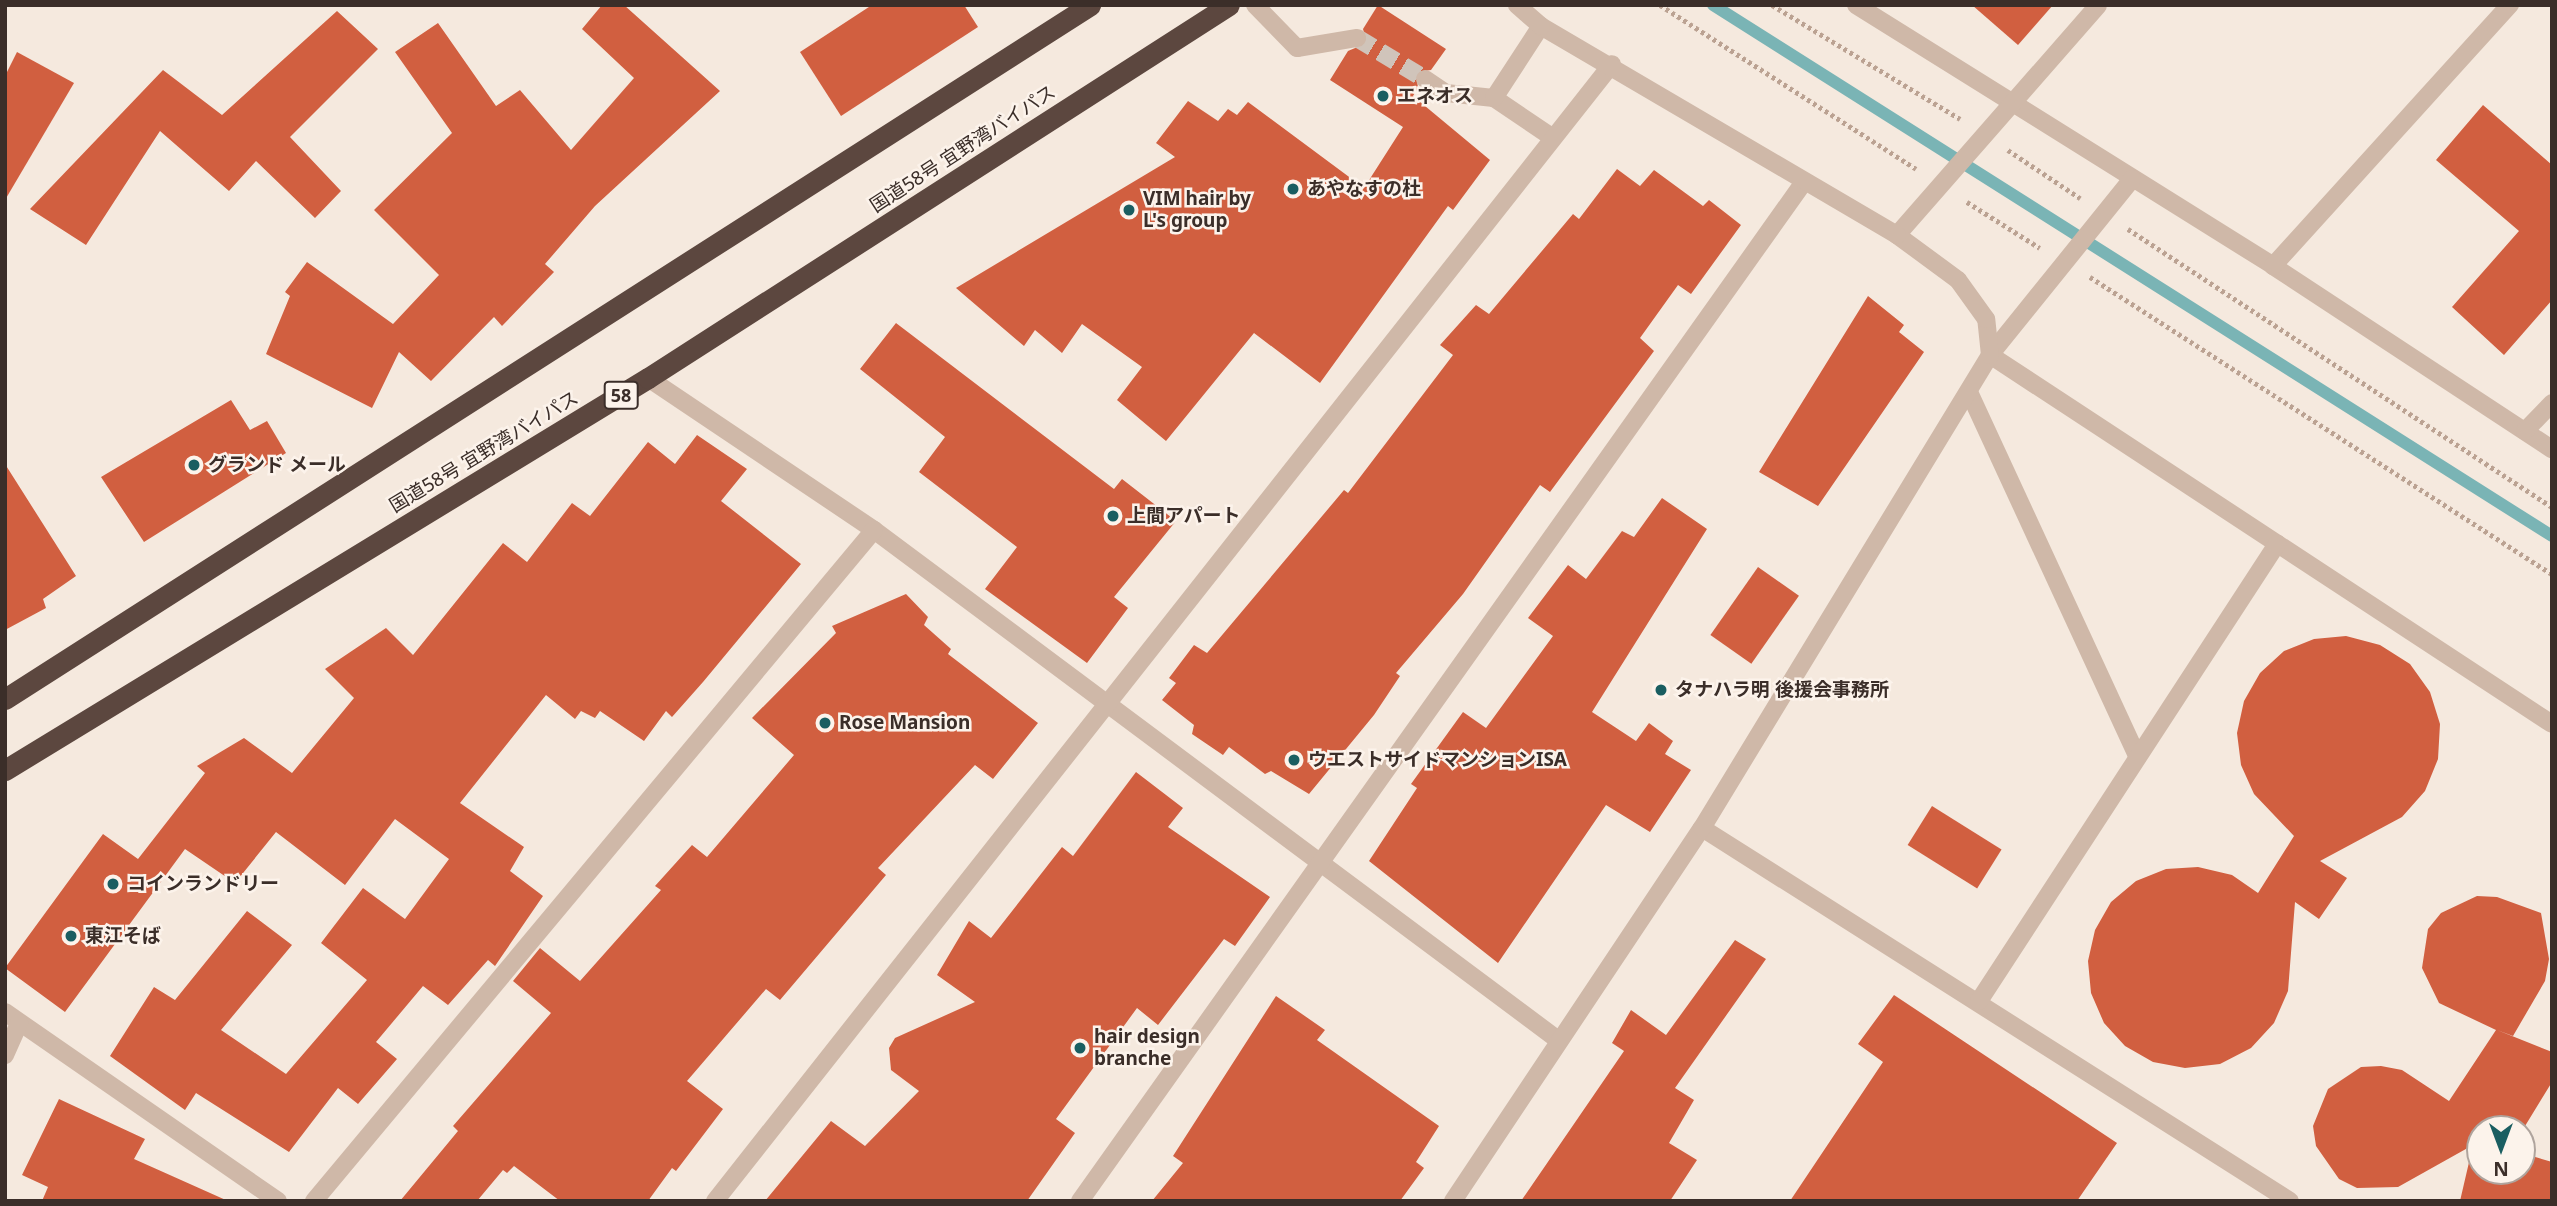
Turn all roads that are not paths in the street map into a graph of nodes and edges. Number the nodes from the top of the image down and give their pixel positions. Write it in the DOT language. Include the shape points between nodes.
graph roads {
  1 [pos="1090,5"];
  2 [pos="1229,5"];
  3 [pos="1255,5"];
  4 [pos="1517,5"];
  5 [pos="1856,5"];
  6 [pos="2098,5"];
  7 [pos="2510,5"];
  8 [pos="1541,26"];
  9 [pos="1357,38"];
  10 [pos="1612,64"];
  11 [pos="1425,79"];
  12 [pos="1494,98"];
  13 [pos="2009,103"];
  14 [pos="1553,138"];
  15 [pos="2132,179"];
  16 [pos="1804,182"];
  17 [pos="1897,235"];
  18 [pos="2273,266"];
  19 [pos="1990,355"];
  20 [pos="648,378"];
  21 [pos="1969,392"];
  22 [pos="2552,403"];
  23 [pos="2525,431"];
  24 [pos="2552,449"];
  25 [pos="874,530"];
  26 [pos="2277,544"];
  27 [pos="5,699"];
  28 [pos="1108,700"];
  29 [pos="2552,724"];
  30 [pos="2138,757"];
  31 [pos="5,770"];
  32 [pos="1702,828"];
  33 [pos="1317,863"];
  34 [pos="1979,1001"];
  35 [pos="12,1018"];
  36 [pos="1557,1038"];
  37 [pos="5,1055"];
  38 [pos="278,1201"];
  39 [pos="314,1201"];
  40 [pos="715,1201"];
  41 [pos="1080,1201"];
  42 [pos="1453,1201"];
  43 [pos="2290,1201"];
  1 -- 27 [label="highway"];
  2 -- 20 [label="highway, 国道58号 宜野湾バイパス / 58"];
  3 -- 9 [label="street" via="1297,48"];
  4 -- 8 [label="street"];
  5 -- 13 [label="street"];
  6 -- 13 [label="street"];
  7 -- 18 [label="street"];
  8 -- 10 [label="street"];
  8 -- 12 [label="street"];
  10 -- 14 [label="street"];
  10 -- 16 [label="street"];
  11 -- 12 [label="street" via="1446,93"];
  12 -- 14 [label="street"];
  13 -- 15 [label="street"];
  13 -- 17 [label="street"];
  14 -- 28 [label="street"];
  15 -- 18 [label="street"];
  15 -- 19 [label="street"];
  16 -- 17 [label="street"];
  16 -- 33 [label="street"];
  17 -- 19 [label="street" via="1958,280 1986,319"];
  18 -- 23 [label="street"];
  19 -- 21 [label="street"];
  19 -- 26 [label="street"];
  20 -- 25 [label="street"];
  20 -- 31 [label="highway, 国道58号 宜野湾バイパス / 58"];
  21 -- 30 [label="street"];
  21 -- 32 [label="street"];
  22 -- 23 [label="street"];
  23 -- 24 [label="street"];
  25 -- 28 [label="street"];
  25 -- 39 [label="street"];
  26 -- 29 [label="street"];
  26 -- 30 [label="street"];
  28 -- 33 [label="street"];
  28 -- 40 [label="street"];
  30 -- 34 [label="street"];
  32 -- 34 [label="street"];
  32 -- 36 [label="street"];
  33 -- 36 [label="street"];
  33 -- 41 [label="street"];
  34 -- 43 [label="street"];
  35 -- 37 [label="street"];
  35 -- 38 [label="street"];
  36 -- 42 [label="street"];
}
